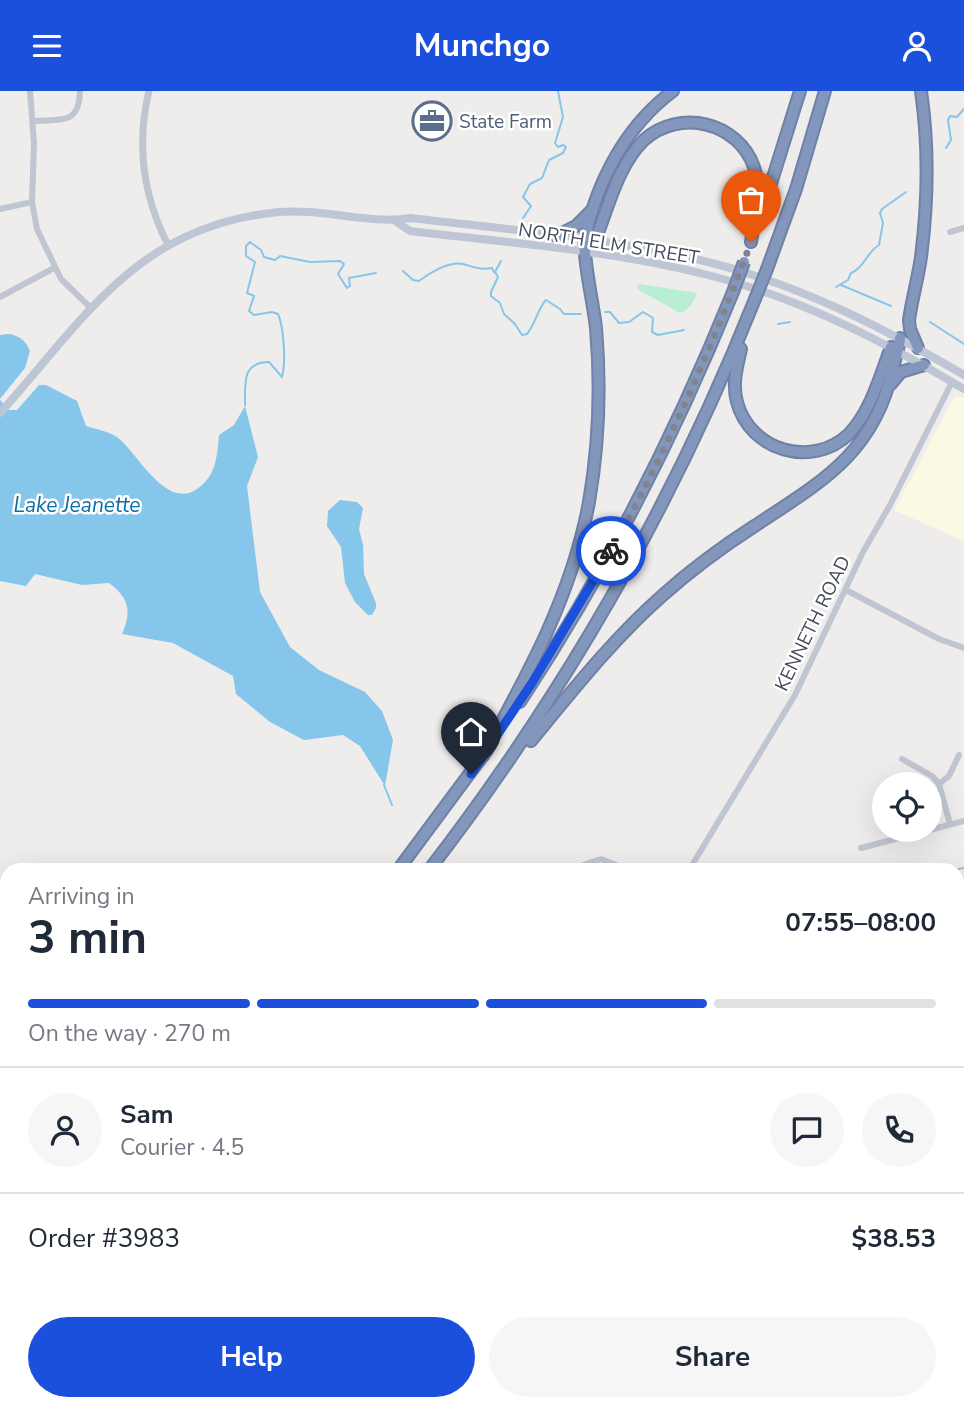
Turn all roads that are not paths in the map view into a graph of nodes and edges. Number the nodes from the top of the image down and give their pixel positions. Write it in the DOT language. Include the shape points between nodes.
graph roads {
  1 [pos="30,91"];
  2 [pos="80,91"];
  3 [pos="149,91"];
  4 [pos="673,91"];
  5 [pos="800,91"];
  6 [pos="825,91"];
  7 [pos="921,91"];
  8 [pos="34,121"];
  9 [pos="32,202"];
  10 [pos="0,209"];
  11 [pos="593,209"];
  12 [pos="395,221"];
  13 [pos="964,228"];
  14 [pos="950,232"];
  15 [pos="556,236"];
  16 [pos="590,240"];
  17 [pos="751,242"];
  18 [pos="167,245"];
  19 [pos="586,252"];
  20 [pos="54,268"];
  21 [pos="0,297"];
  22 [pos="91,308"];
  23 [pos="747,321"];
  24 [pos="900,338"];
  25 [pos="918,348"];
  26 [pos="895,349"];
  27 [pos="923,365"];
  28 [pos="964,375"];
  29 [pos="952,382"];
  30 [pos="889,386"];
  31 [pos="964,389"];
  32 [pos="0,413"];
  33 [pos="846,590"];
  34 [pos="964,648"];
  35 [pos="959,755"];
  36 [pos="483,756"];
  37 [pos="902,759"];
  38 [pos="925,772"];
  39 [pos="942,782"];
  40 [pos="942,795"];
  41 [pos="477,806"];
  42 [pos="964,821"];
  43 [pos="950,824"];
  44 [pos="942,826"];
  45 [pos="883,842"];
  46 [pos="861,848"];
  47 [pos="403,863"];
  48 [pos="434,863"];
  49 [pos="589,863"];
  50 [pos="611,863"];
  51 [pos="693,863"];
  1 -- 8 [label="street"];
  2 -- 8 [label="street" via="75,115"];
  3 -- 18 [label="street" via="143,161 153,212"];
  4 -- 11 [label="highway" via="629,134"];
  5 -- 17 [label="highway"];
  6 -- 23 [label="highway, bridge" via="796,189"];
  7 -- 25 [label="highway" via="926,199 909,320"];
  8 -- 9 [label="street"];
  9 -- 10 [label="street"];
  9 -- 20 [label="street" via="37,229"];
  11 -- 15 [label="highway" via="576,226"];
  11 -- 16 [label="highway"];
  12 -- 15 [label="main road, NORTH ELM STREET" via="411,218"];
  12 -- 18 [label="main road, NORTH ELM STREET" via="282,212 222,223"];
  12 -- 19 [label="main road, NORTH ELM STREET" via="410,230"];
  13 -- 14 [label="street"];
  15 -- 16 [label="main road, NORTH ELM STREET"];
  16 -- 17 [label="highway" via="638,147 661,129 691,122 726,132 751,160 758,191"];
  16 -- 19 [label="highway"];
  16 -- 24 [label="main road, NORTH ELM STREET" via="741,271 825,302"];
  17 -- 36 [label="highway, bridge" via="681,414 622,532"];
  18 -- 22 [label="main road, NORTH ELM STREET" via="122,276"];
  19 -- 26 [label="main road, NORTH ELM STREET" via="653,262 738,283 813,310"];
  19 -- 36 [label="highway" via="599,388 589,503 574,564 553,620"];
  20 -- 21 [label="street"];
  20 -- 22 [label="street"];
  22 -- 32 [label="main road, NORTH ELM STREET"];
  23 -- 26 [label="highway" via="735,377 737,404 756,434 786,451 820,450 848,434 869,404"];
  23 -- 41 [label="highway" via="683,464 621,582 552,697"];
  24 -- 25 [label="main road, NORTH ELM STREET"];
  24 -- 26 [label="highway"];
  25 -- 28 [label="main road, NORTH ELM STREET"];
  26 -- 27 [label="main road, NORTH ELM STREET"];
  26 -- 30 [label="highway"];
  27 -- 29 [label="main road, NORTH ELM STREET"];
  27 -- 30 [label="highway" via="901,372"];
  29 -- 31 [label="main road, NORTH ELM STREET"];
  29 -- 33 [label="street, KENNETH ROAD"];
  30 -- 41 [label="highway" via="870,428 843,464 718,551 646,610 586,673"];
  33 -- 34 [label="street"];
  33 -- 51 [label="street, KENNETH ROAD" via="785,714"];
  35 -- 39 [label="street"];
  36 -- 47 [label="highway"];
  37 -- 38 [label="street"];
  40 -- 43 [label="street"];
  41 -- 48 [label="highway"];
  42 -- 43 [label="street"];
  43 -- 44 [label="street"];
  45 -- 46 [label="street"];
  49 -- 50 [label="street" via="601,859"];
}
